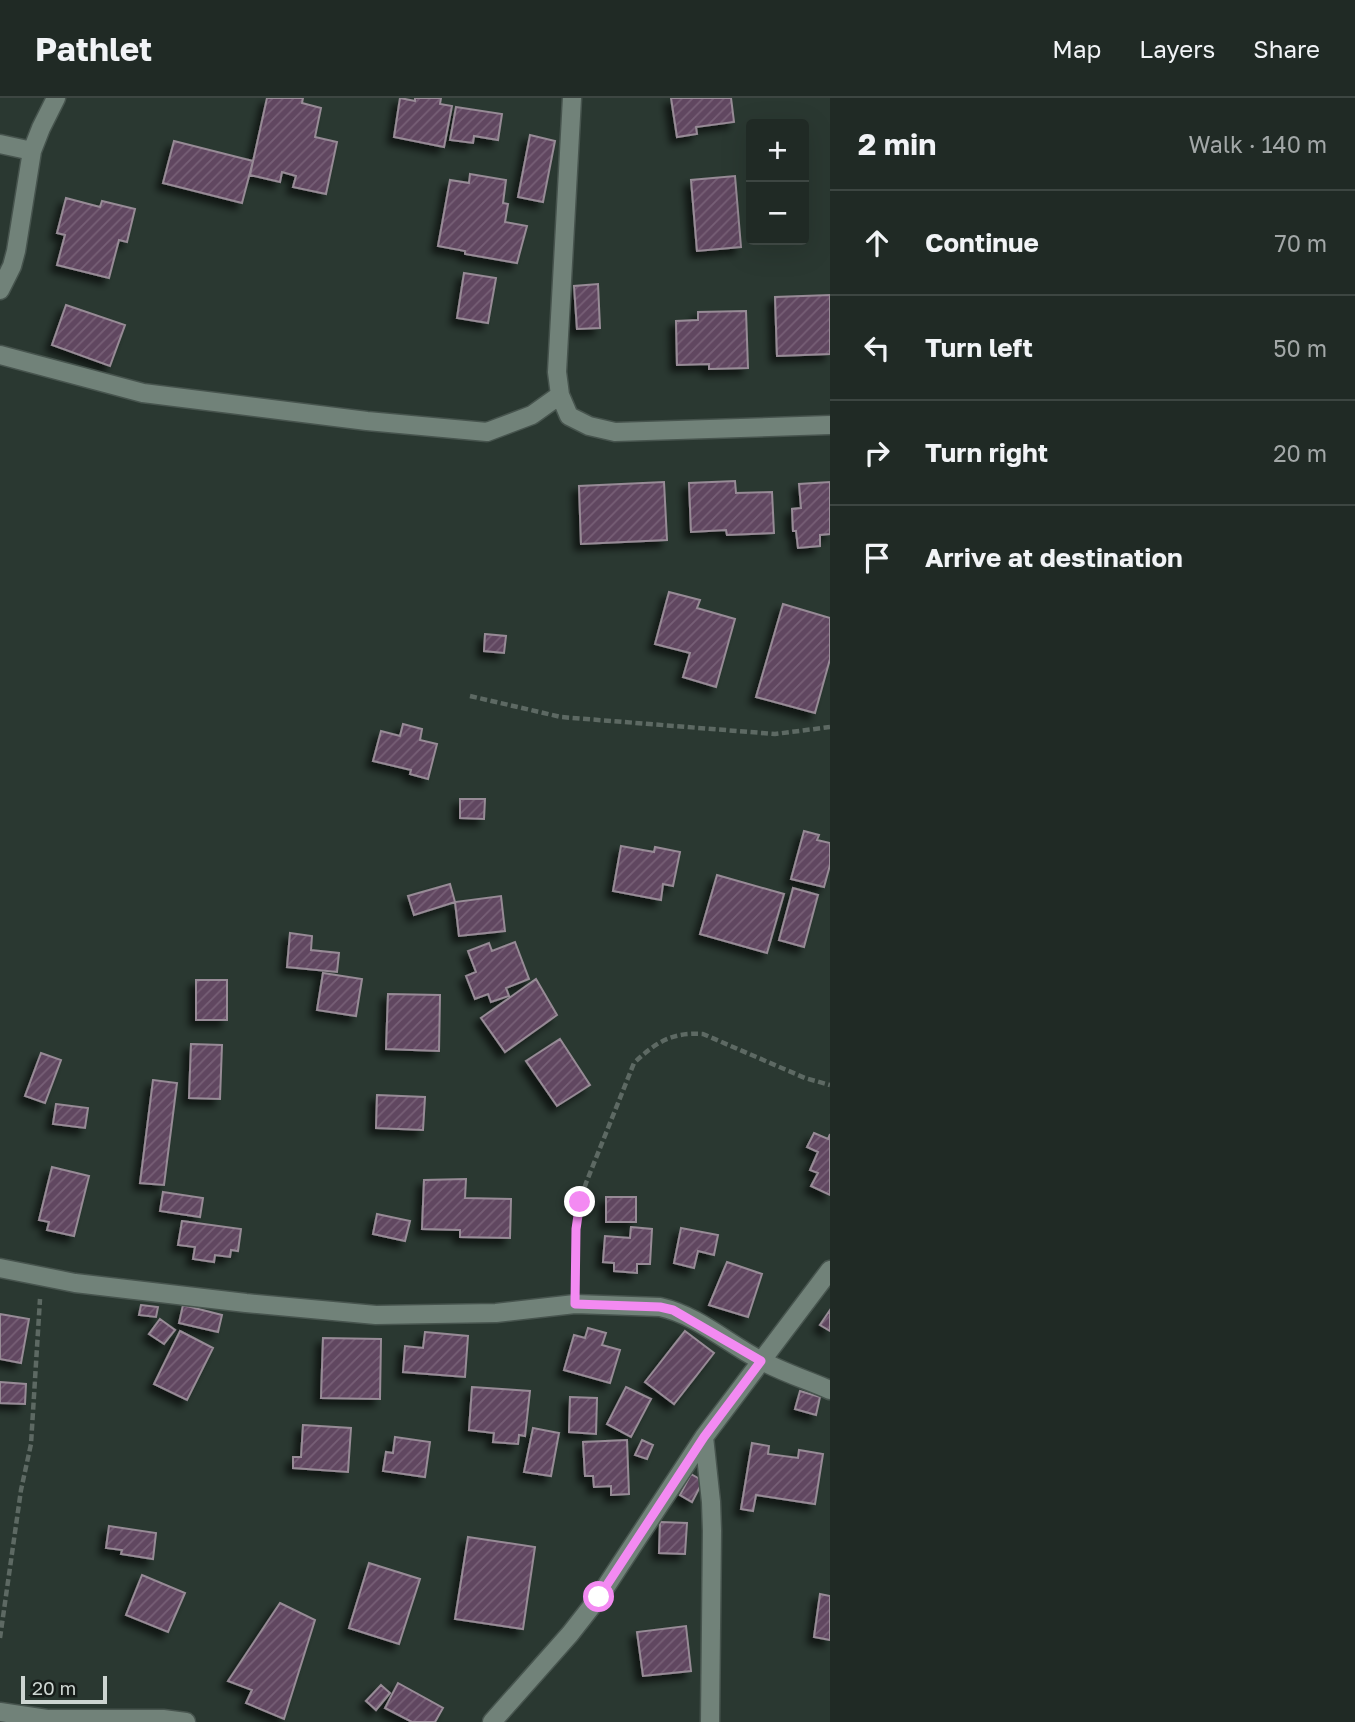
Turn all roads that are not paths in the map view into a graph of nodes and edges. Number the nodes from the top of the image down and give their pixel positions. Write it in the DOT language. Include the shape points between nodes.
graph roads {
  1 [pos="56,98"];
  2 [pos="572,98"];
  3 [pos="0,144"];
  4 [pos="32,151"];
  5 [pos="0,290"];
  6 [pos="0,355"];
  7 [pos="560,395"];
  8 [pos="830,425"];
  9 [pos="0,1268"];
  10 [pos="830,1270"];
  11 [pos="761,1361"];
  12 [pos="830,1390"];
  13 [pos="704,1437"];
  14 [pos="0,1712"];
  15 [pos="186,1722"];
  16 [pos="492,1722"];
  17 [pos="710,1722"];
  1 -- 4 [label="street"];
  2 -- 7 [label="street" via="557,372"];
  3 -- 4 [label="street"];
  4 -- 5 [label="street" via="16,251"];
  6 -- 7 [label="street" via="143,393 486,432 532,415"];
  7 -- 8 [label="street" via="569,416 615,432"];
  9 -- 11 [label="street" via="75,1283 376,1315 496,1313 575,1304 660,1307"];
  10 -- 11 [label="street"];
  11 -- 12 [label="street"];
  11 -- 13 [label="street"];
  13 -- 16 [label="street" via="599,1597"];
  13 -- 17 [label="street" via="712,1521"];
  14 -- 15 [label="street" via="47,1720 163,1718"];
}
